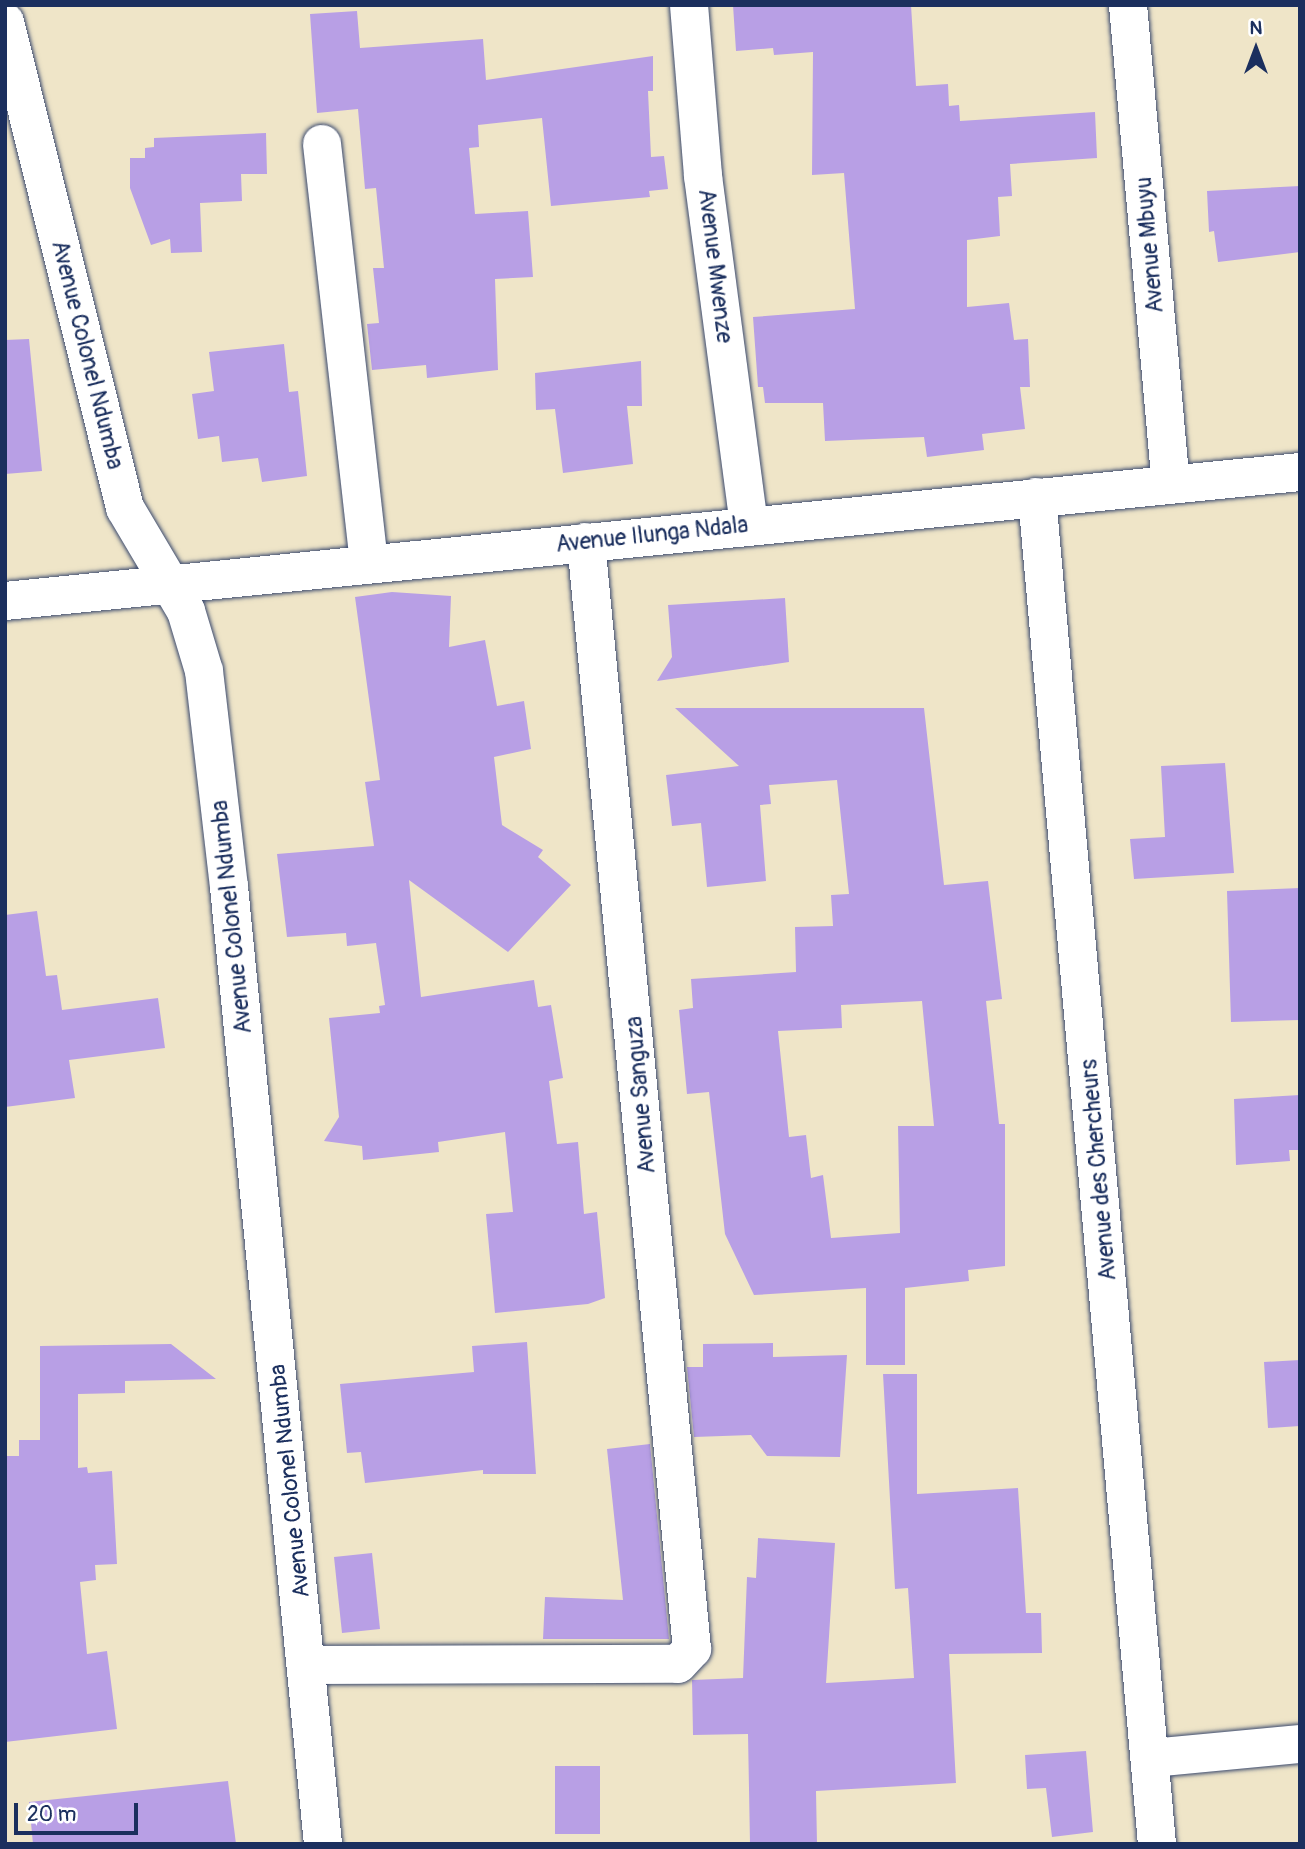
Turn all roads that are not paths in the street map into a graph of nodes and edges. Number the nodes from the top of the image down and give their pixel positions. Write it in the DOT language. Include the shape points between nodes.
graph roads {
  1 [pos="689,5"];
  2 [pos="1128,5"];
  3 [pos="5,22"];
  4 [pos="322,144"];
  5 [pos="1300,472"];
  6 [pos="1171,484"];
  7 [pos="1037,497"];
  8 [pos="749,525"];
  9 [pos="586,542"];
  10 [pos="369,562"];
  11 [pos="171,581"];
  12 [pos="5,601"];
  13 [pos="308,1665"];
  14 [pos="1300,1744"];
  15 [pos="1152,1758"];
  16 [pos="323,1844"];
  17 [pos="1157,1844"];
  1 -- 8 [label="street, Avenue Mwenze" via="704,176"];
  2 -- 6 [label="street, Avenue Mbuyu"];
  3 -- 11 [label="street, Avenue Colonel Ndumba" via="125,508"];
  4 -- 10 [label="street"];
  5 -- 6 [label="street, Avenue Ilunga Ndala"];
  6 -- 7 [label="street, Avenue Ilunga Ndala"];
  7 -- 8 [label="street, Avenue Ilunga Ndala"];
  7 -- 15 [label="street, Avenue des Chercheurs"];
  8 -- 9 [label="street, Avenue Ilunga Ndala"];
  9 -- 10 [label="street, Avenue Ilunga Ndala"];
  9 -- 13 [label="street, Avenue Sanguza" via="692,1649 678,1664"];
  10 -- 11 [label="street, Avenue Ilunga Ndala"];
  11 -- 12 [label="street, Avenue Ilunga Ndala"];
  11 -- 13 [label="street, Avenue Colonel Ndumba" via="186,611 204,671"];
  13 -- 16 [label="street, Avenue Colonel Ndumba"];
  14 -- 15 [label="street"];
  15 -- 17 [label="street, Avenue des Chercheurs"];
}
